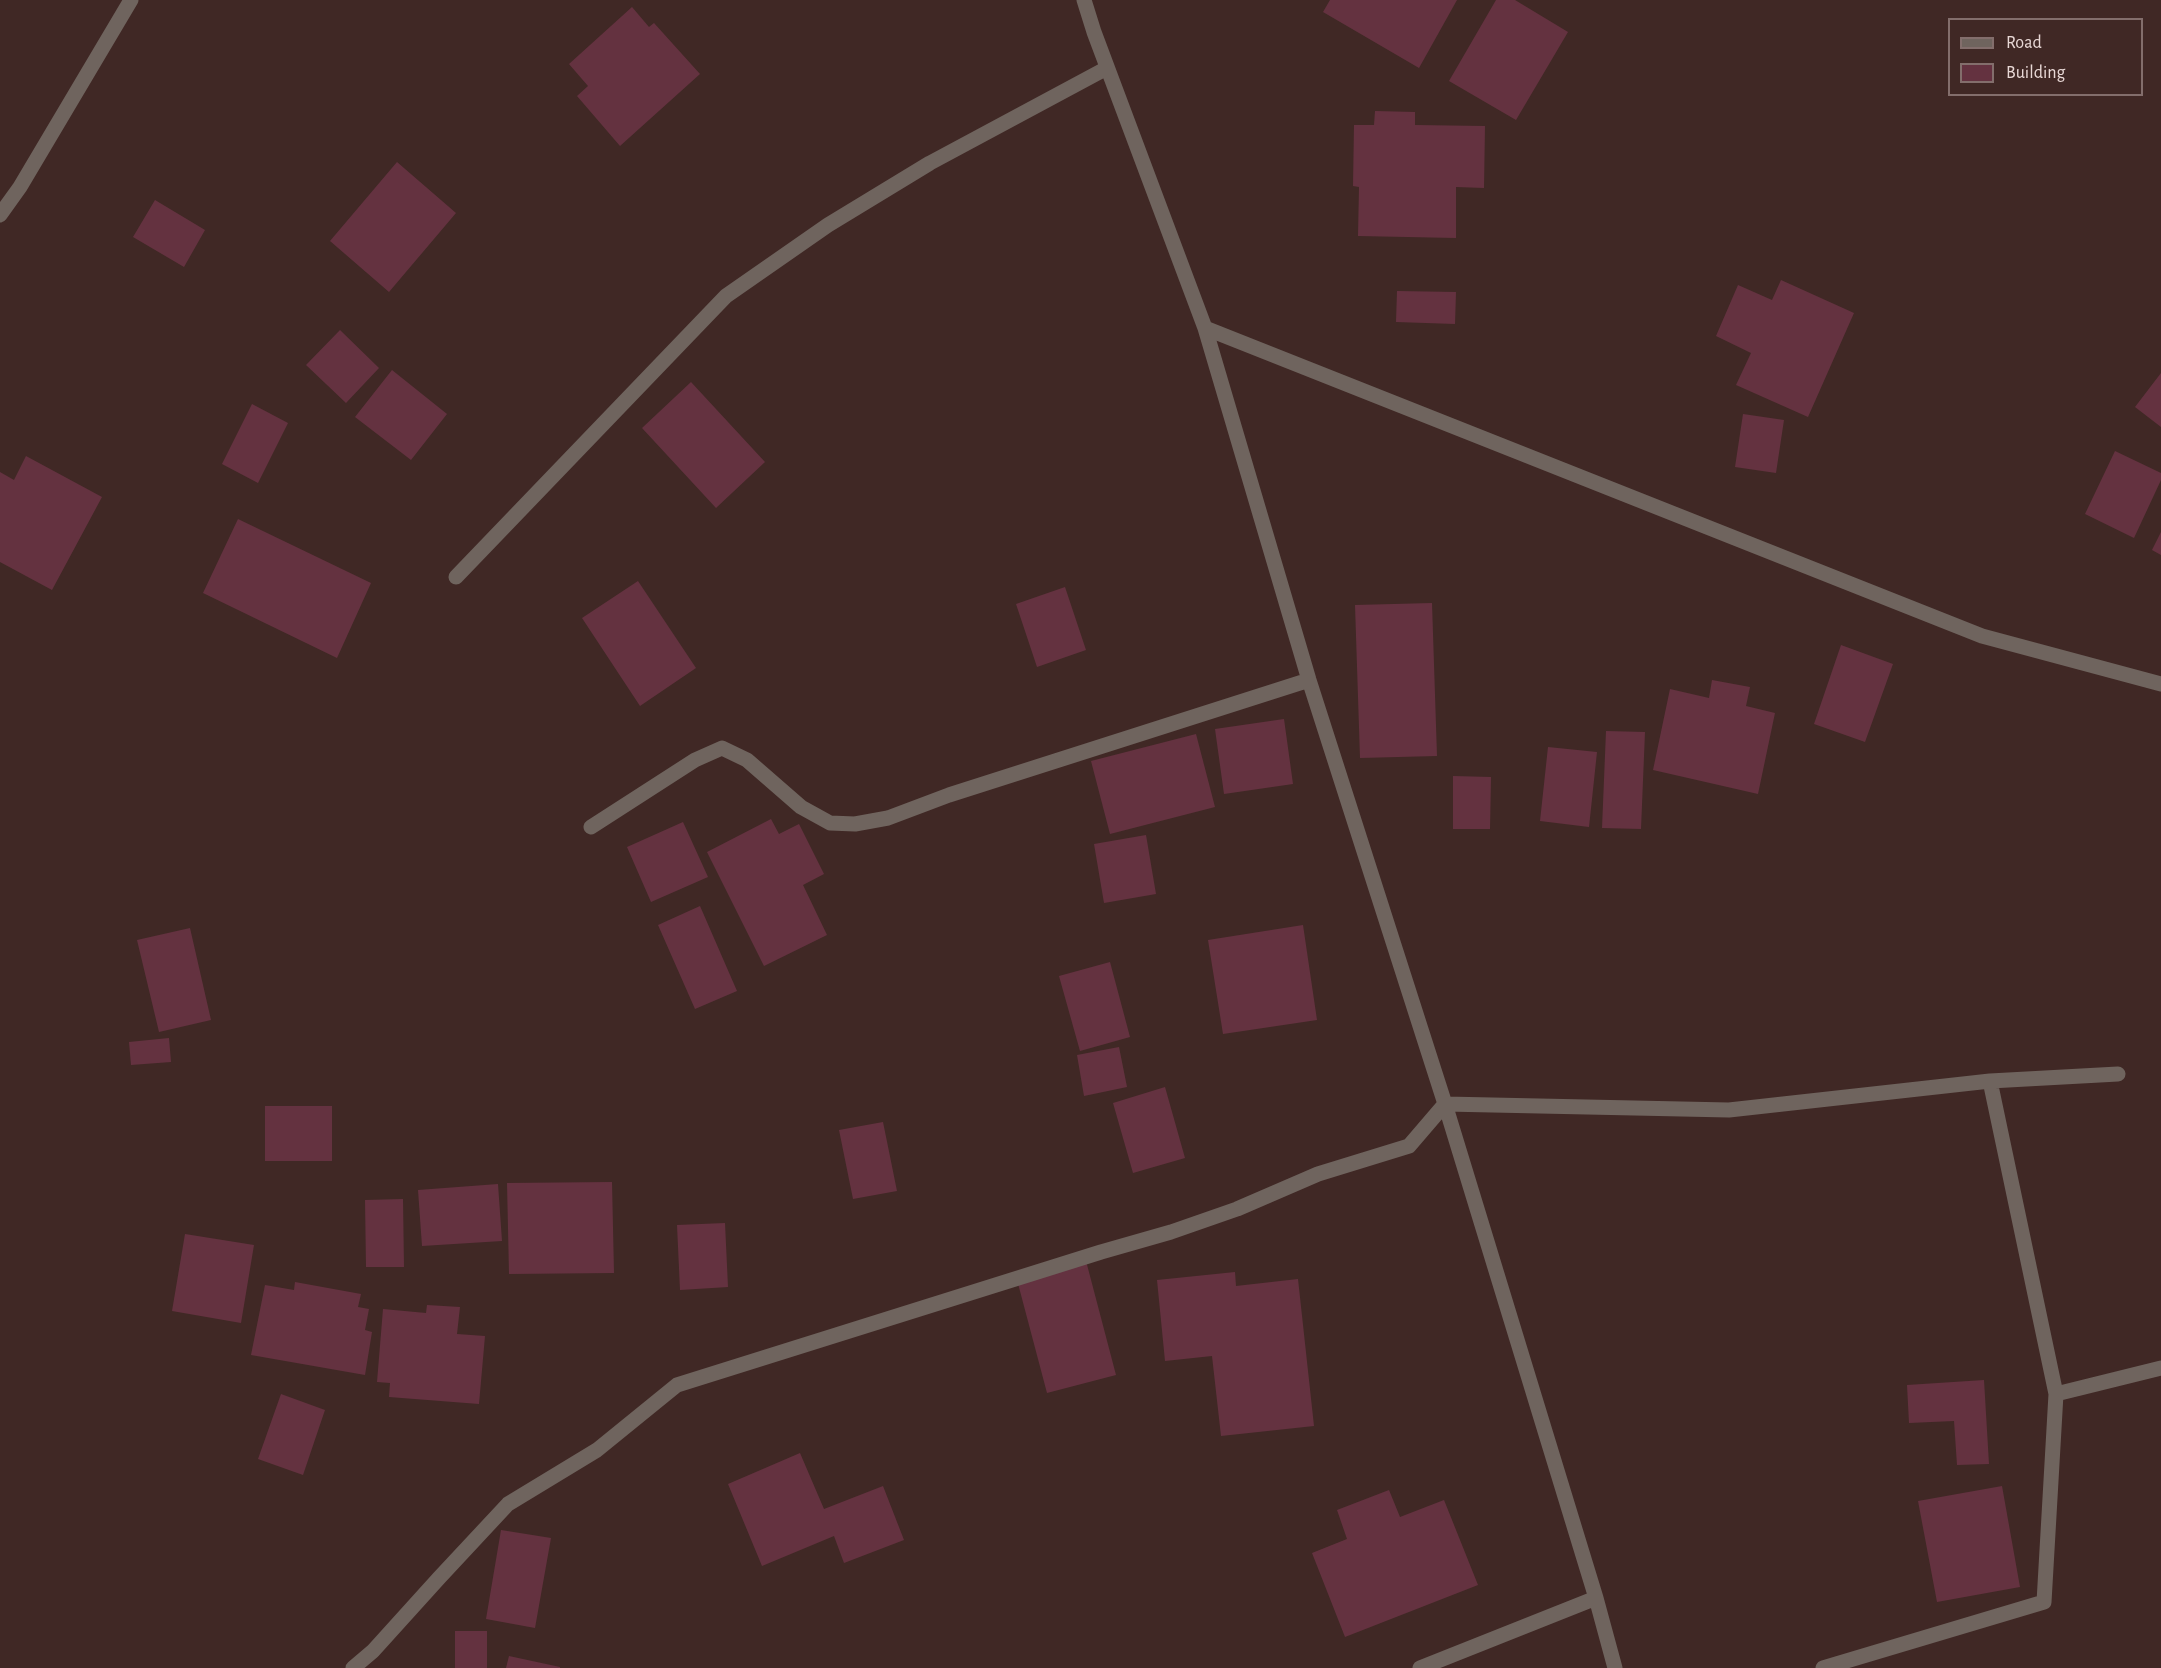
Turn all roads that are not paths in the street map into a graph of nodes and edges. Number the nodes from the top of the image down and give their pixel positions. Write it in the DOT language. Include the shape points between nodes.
graph roads {
  1 [pos="131,0"];
  2 [pos="1084,0"];
  3 [pos="1107,68"];
  4 [pos="0,215"];
  5 [pos="1205,328"];
  6 [pos="456,578"];
  7 [pos="1309,680"];
  8 [pos="2161,684"];
  9 [pos="591,827"];
  10 [pos="2118,1074"];
  11 [pos="1990,1081"];
  12 [pos="1445,1104"];
  13 [pos="2161,1368"];
  14 [pos="2056,1394"];
  15 [pos="1596,1598"];
  16 [pos="353,1668"];
  17 [pos="1420,1668"];
  18 [pos="1615,1668"];
  19 [pos="1823,1668"];
  1 -- 4 [label="street"];
  2 -- 3 [label="street"];
  3 -- 5 [label="street"];
  3 -- 6 [label="street" via="930,163 828,225 726,296"];
  5 -- 7 [label="street"];
  5 -- 8 [label="street" via="1982,636"];
  7 -- 9 [label="street" via="888,818 855,824 830,823 801,807 747,760 722,748 695,760"];
  7 -- 12 [label="street"];
  10 -- 11 [label="street"];
  11 -- 12 [label="street" via="1729,1110"];
  11 -- 14 [label="street"];
  12 -- 15 [label="street"];
  12 -- 16 [label="street" via="1409,1146 1318,1174 1237,1209 677,1385 597,1450 508,1504 374,1651"];
  13 -- 14 [label="street"];
  14 -- 19 [label="street" via="2044,1602"];
  15 -- 17 [label="street"];
  15 -- 18 [label="street"];
}
